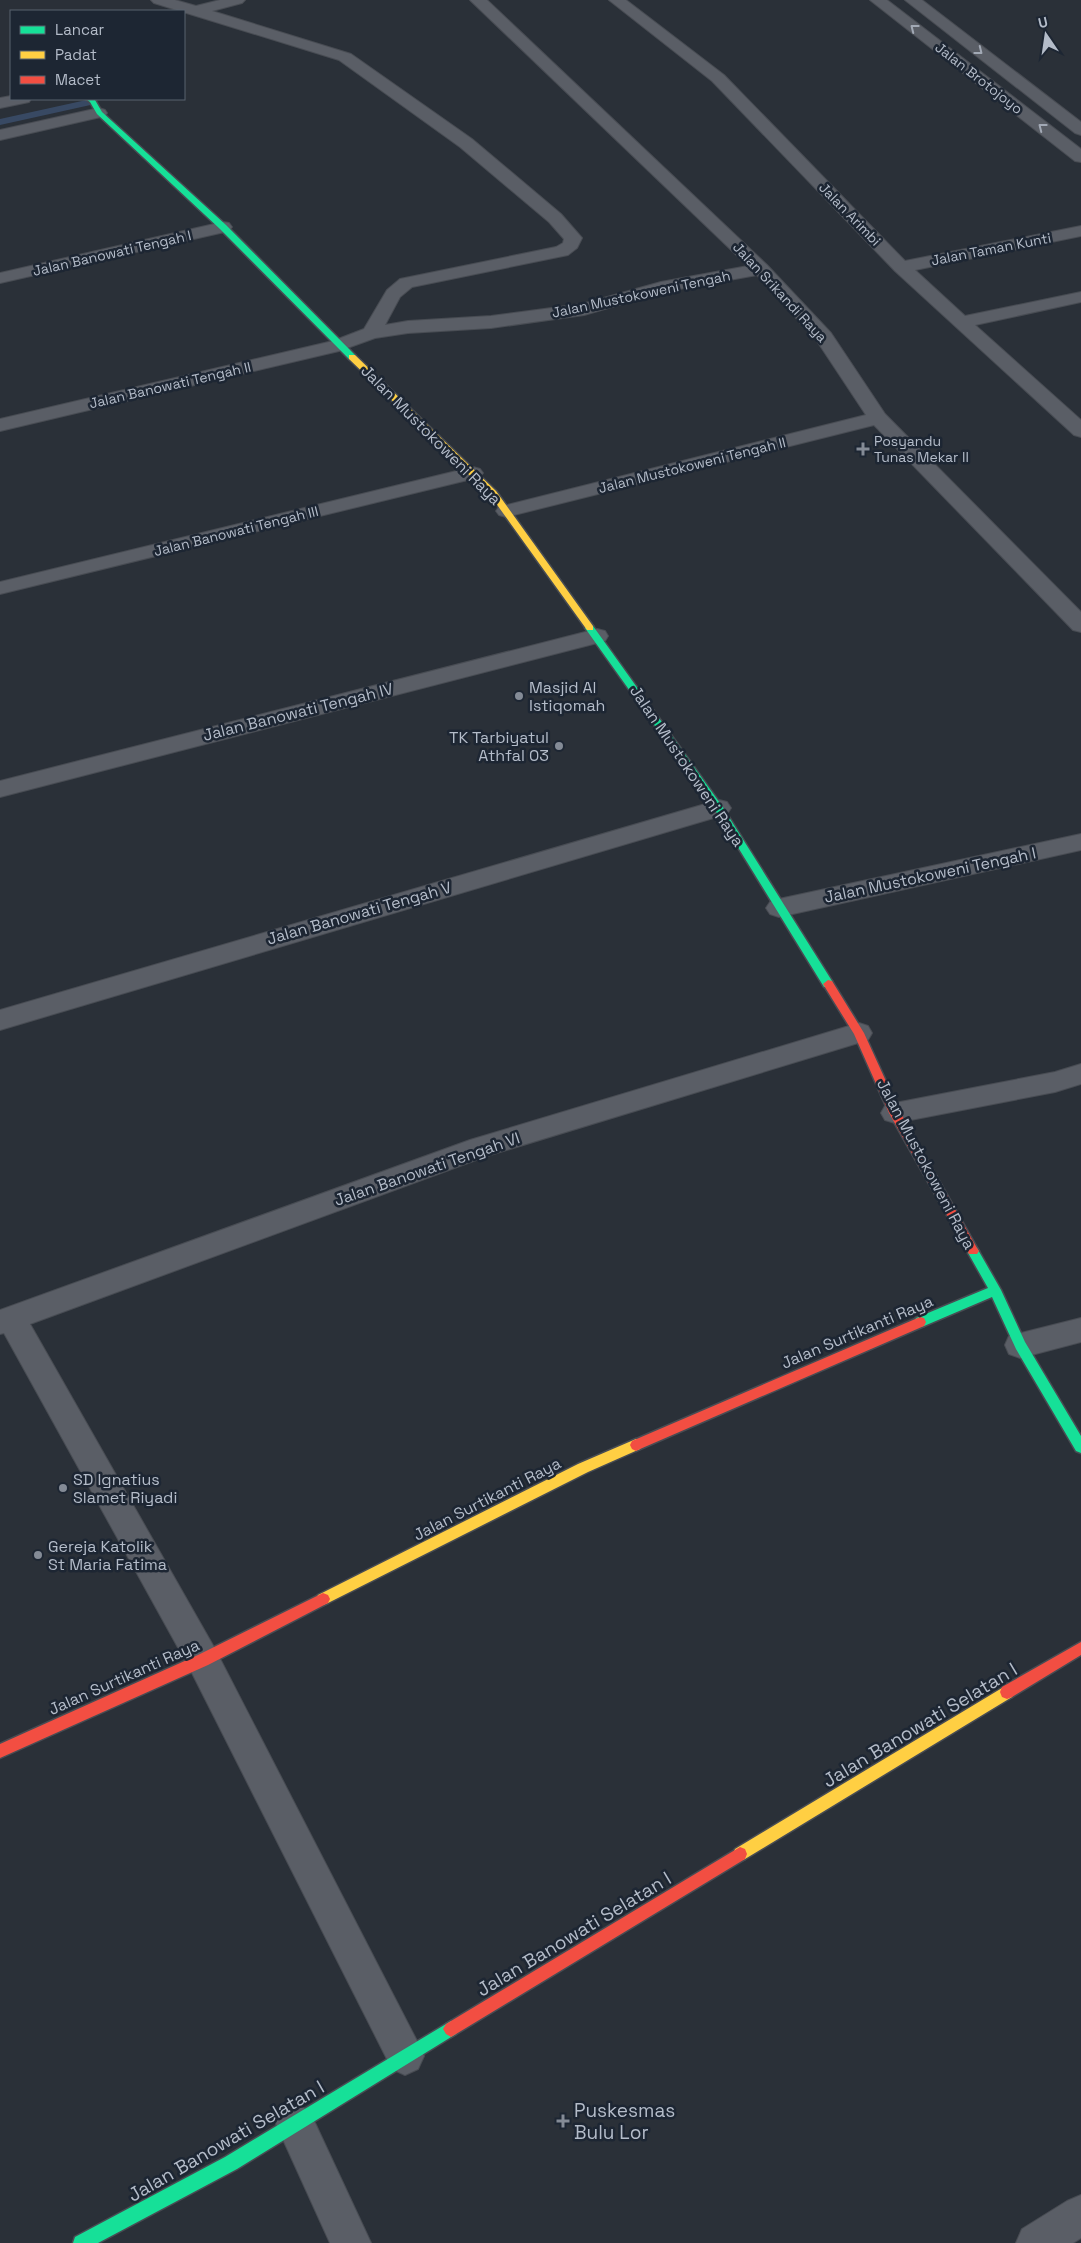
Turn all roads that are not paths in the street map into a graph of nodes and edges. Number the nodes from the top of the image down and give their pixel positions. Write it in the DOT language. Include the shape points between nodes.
graph roads {
  1 [pos="159,0"];
  2 [pos="237,0"];
  3 [pos="478,0"];
  4 [pos="618,0"];
  5 [pos="878,0"];
  6 [pos="913,0"];
  7 [pos="196,12"];
  8 [pos="18,100"];
  9 [pos="0,103"];
  10 [pos="95,103"];
  11 [pos="1081,130"];
  12 [pos="0,135"];
  13 [pos="1081,157"];
  14 [pos="223,227"];
  15 [pos="1081,231"];
  16 [pos="900,267"];
  17 [pos="761,268"];
  18 [pos="0,278"];
  19 [pos="1081,297"];
  20 [pos="961,322"];
  21 [pos="371,333"];
  22 [pos="339,345"];
  23 [pos="878,418"];
  24 [pos="0,425"];
  25 [pos="1081,431"];
  26 [pos="473,473"];
  27 [pos="506,511"];
  28 [pos="0,588"];
  29 [pos="1081,626"];
  30 [pos="596,636"];
  31 [pos="0,789"];
  32 [pos="719,808"];
  33 [pos="1081,842"];
  34 [pos="778,908"];
  35 [pos="0,1020"];
  36 [pos="859,1033"];
  37 [pos="1081,1074"];
  38 [pos="895,1113"];
  39 [pos="995,1290"];
  40 [pos="5,1320"];
  41 [pos="1081,1330"];
  42 [pos="1020,1345"];
  43 [pos="1081,1447"];
  44 [pos="1081,1648"];
  45 [pos="203,1660"];
  46 [pos="0,1752"];
  47 [pos="406,2056"];
  48 [pos="296,2124"];
  49 [pos="1081,2215"];
  50 [pos="80,2243"];
  51 [pos="351,2243"];
  52 [pos="1036,2243"];
  1 -- 7 [label="street"];
  2 -- 7 [label="street"];
  3 -- 17 [label="street, Jalan Srikandi Raya"];
  4 -- 16 [label="street, Jalan Arimbi" via="718,78"];
  13 -- 5 [label="street, Jalan Brotojoyo, one-way"];
  6 -- 11 [label="street, Jalan Brotojoyo, one-way"];
  7 -- 21 [label="street" via="345,57 466,143 555,218 573,238 569,247 562,251 406,283 393,294"];
  8 -- 9 [label="street"];
  10 -- 12 [label="street"];
  10 -- 14 [label="street, Jalan Mustokoweni Raya"];
  14 -- 18 [label="street, Jalan Banowati Tengah I"];
  14 -- 22 [label="street, Jalan Mustokoweni Raya"];
  15 -- 16 [label="street, Jalan Taman Kunti"];
  16 -- 20 [label="street, Jalan Arimbi"];
  17 -- 21 [label="street, Jalan Mustokoweni Tengah" via="661,287 584,309 491,322 408,327"];
  17 -- 23 [label="street, Jalan Srikandi Raya" via="824,337"];
  19 -- 20 [label="street"];
  20 -- 25 [label="street, Jalan Arimbi"];
  21 -- 22 [label="street"];
  22 -- 24 [label="street, Jalan Banowati Tengah II"];
  22 -- 26 [label="street, Jalan Mustokoweni Raya"];
  23 -- 27 [label="street, Jalan Mustokoweni Tengah II"];
  23 -- 29 [label="street, Jalan Srikandi Raya"];
  26 -- 27 [label="street, Jalan Mustokoweni Raya"];
  26 -- 28 [label="street, Jalan Banowati Tengah III"];
  27 -- 30 [label="street, Jalan Mustokoweni Raya"];
  30 -- 31 [label="street, Jalan Banowati Tengah IV"];
  30 -- 32 [label="street, Jalan Mustokoweni Raya"];
  32 -- 34 [label="street, Jalan Mustokoweni Raya"];
  32 -- 35 [label="street, Jalan Banowati Tengah V"];
  33 -- 34 [label="street, Jalan Mustokoweni Tengah I"];
  34 -- 36 [label="street, Jalan Mustokoweni Raya"];
  36 -- 38 [label="street, Jalan Mustokoweni Raya"];
  36 -- 40 [label="street, Jalan Banowati Tengah VI" via="480,1148"];
  37 -- 38 [label="street"];
  38 -- 39 [label="street, Jalan Mustokoweni Raya"];
  39 -- 42 [label="street, Jalan Mustokoweni Raya"];
  39 -- 45 [label="street, Jalan Surtikanti Raya" via="583,1468"];
  40 -- 45 [label="street"];
  41 -- 42 [label="street"];
  42 -- 43 [label="street, Jalan Mustokoweni Raya"];
  44 -- 47 [label="street, Jalan Banowati Selatan I"];
  45 -- 46 [label="street, Jalan Surtikanti Raya"];
  45 -- 47 [label="street"];
  47 -- 48 [label="street, Jalan Banowati Selatan I"];
  48 -- 50 [label="street, Jalan Banowati Selatan I" via="231,2163"];
  48 -- 51 [label="street"];
  49 -- 52 [label="street"];
}
